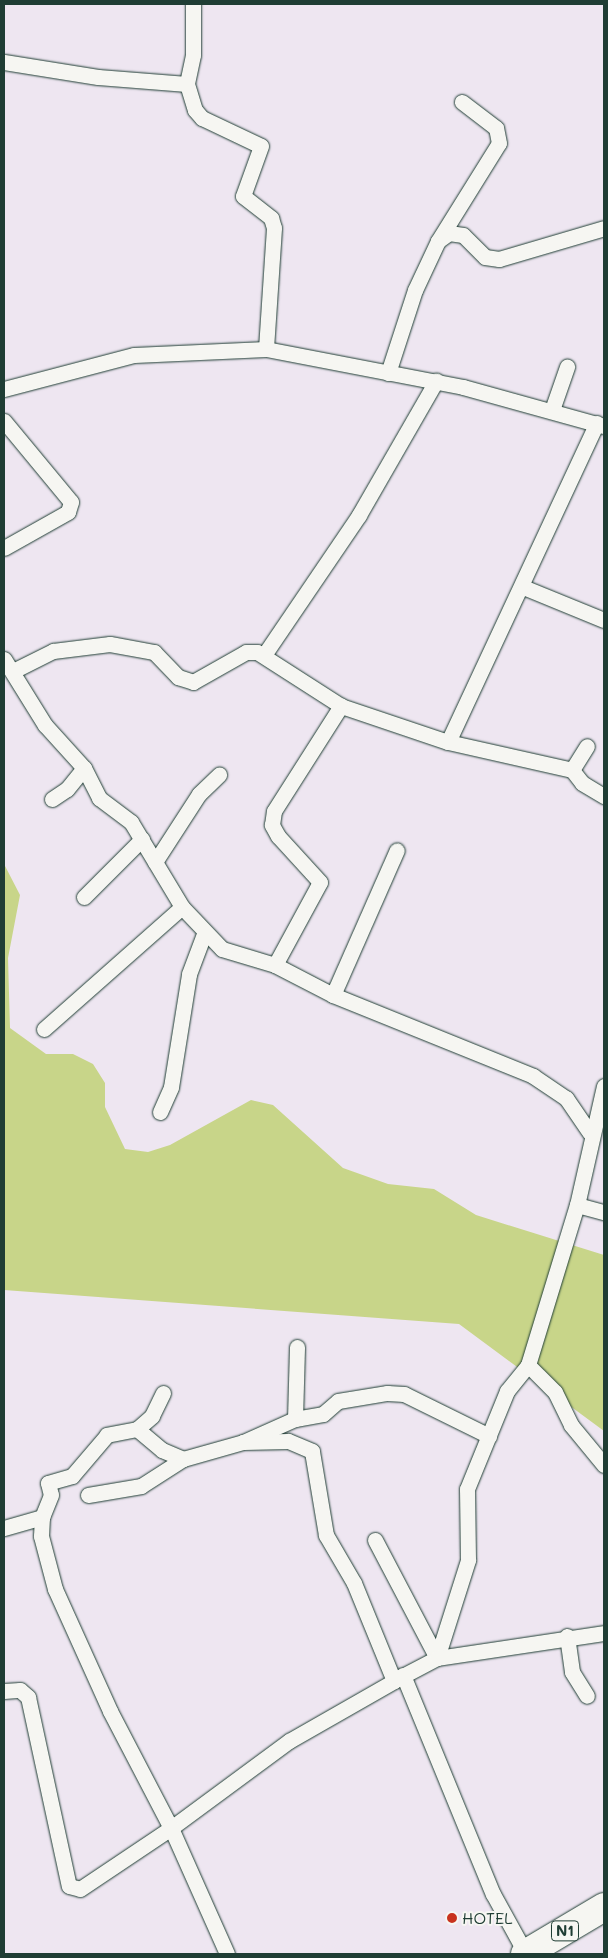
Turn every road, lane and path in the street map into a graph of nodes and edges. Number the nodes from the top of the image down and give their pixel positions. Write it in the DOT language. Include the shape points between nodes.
graph roads {
  1 [pos="193,4"];
  2 [pos="4,62"];
  3 [pos="187,84"];
  4 [pos="462,102"];
  5 [pos="604,228"];
  6 [pos="438,242"];
  7 [pos="266,348"];
  8 [pos="567,367"];
  9 [pos="388,373"];
  10 [pos="436,381"];
  11 [pos="4,389"];
  12 [pos="552,410"];
  13 [pos="4,421"];
  14 [pos="600,424"];
  15 [pos="4,548"];
  16 [pos="523,587"];
  17 [pos="604,620"];
  18 [pos="264,656"];
  19 [pos="8,665"];
  20 [pos="341,706"];
  21 [pos="448,742"];
  22 [pos="587,746"];
  23 [pos="84,768"];
  24 [pos="572,770"];
  25 [pos="219,775"];
  26 [pos="604,796"];
  27 [pos="52,799"];
  28 [pos="142,839"];
  29 [pos="397,850"];
  30 [pos="155,862"];
  31 [pos="84,897"];
  32 [pos="182,907"];
  33 [pos="204,934"];
  34 [pos="275,965"];
  35 [pos="333,995"];
  36 [pos="44,1028"];
  37 [pos="604,1086"];
  38 [pos="160,1112"];
  39 [pos="590,1133"];
  40 [pos="578,1205"];
  41 [pos="604,1212"];
  42 [pos="296,1347"];
  43 [pos="528,1365"];
  44 [pos="163,1393"];
  45 [pos="295,1419"];
  46 [pos="137,1429"];
  47 [pos="489,1436"];
  48 [pos="243,1442"];
  49 [pos="183,1459"];
  50 [pos="604,1465"];
  51 [pos="88,1495"];
  52 [pos="42,1517"];
  53 [pos="4,1528"];
  54 [pos="375,1540"];
  55 [pos="604,1633"];
  56 [pos="567,1636"];
  57 [pos="437,1658"];
  58 [pos="399,1678"];
  59 [pos="4,1691"];
  60 [pos="587,1696"];
  61 [pos="171,1828"];
  62 [pos="604,1907"];
  63 [pos="227,1954"];
  64 [pos="525,1954"];
  1 -- 3 [label="street" via="193,54"];
  2 -- 3 [label="street" via="98,77"];
  3 -- 7 [label="street" via="202,118 261,146 243,196 272,218 274,228"];
  4 -- 6 [label="street" via="496,128 499,143"];
  5 -- 6 [label="street" via="499,259 485,257 463,235 449,233"];
  6 -- 9 [label="street" via="415,290"];
  7 -- 9 [label="street"];
  7 -- 11 [label="street" via="134,355"];
  8 -- 12 [label="street"];
  9 -- 10 [label="street"];
  10 -- 12 [label="street"];
  10 -- 18 [label="street" via="359,515"];
  12 -- 14 [label="street"];
  13 -- 15 [label="street" via="71,502 68,512"];
  14 -- 16 [label="street"];
  16 -- 17 [label="street"];
  16 -- 21 [label="street"];
  18 -- 19 [label="street" via="246,652 193,682 178,677 154,652 110,644 53,652"];
  18 -- 20 [label="street"];
  19 -- 23 [label="street" via="45,725"];
  20 -- 21 [label="street"];
  20 -- 34 [label="street" via="274,811 272,825 278,836 320,882"];
  21 -- 24 [label="street"];
  22 -- 24 [label="street"];
  23 -- 27 [label="street" via="67,789"];
  23 -- 28 [label="street" via="99,798 118,809"];
  24 -- 26 [label="street" via="582,783"];
  25 -- 30 [label="street" via="199,794"];
  28 -- 30 [label="street"];
  28 -- 31 [label="street"];
  29 -- 35 [label="street"];
  30 -- 32 [label="street"];
  32 -- 33 [label="street"];
  32 -- 36 [label="street"];
  33 -- 34 [label="street" via="222,949"];
  33 -- 38 [label="street" via="188,974 171,1086"];
  34 -- 35 [label="street"];
  35 -- 39 [label="street" via="533,1076 566,1098"];
  37 -- 39 [label="street"];
  39 -- 40 [label="street"];
  40 -- 41 [label="street"];
  40 -- 43 [label="street"];
  42 -- 45 [label="street"];
  43 -- 47 [label="street" via="507,1391"];
  43 -- 50 [label="street" via="555,1392 571,1425"];
  44 -- 46 [label="street" via="152,1416"];
  45 -- 47 [label="street" via="323,1414 338,1401 404,1394"];
  45 -- 48 [label="street"];
  46 -- 49 [label="street" via="162,1450"];
  46 -- 52 [label="street" via="107,1435 72,1476 48,1483 51,1494"];
  47 -- 57 [label="street" via="467,1489 468,1560"];
  48 -- 49 [label="street"];
  48 -- 58 [label="street" via="288,1441 312,1451 326,1535 354,1583"];
  49 -- 51 [label="street" via="141,1486"];
  52 -- 53 [label="street"];
  52 -- 61 [label="street" via="41,1536 55,1589 110,1710"];
  54 -- 57 [label="street"];
  55 -- 56 [label="street"];
  56 -- 57 [label="street"];
  56 -- 60 [label="street" via="572,1672"];
  57 -- 58 [label="street"];
  58 -- 61 [label="street" via="289,1742"];
  58 -- 64 [label="street" via="493,1894"];
  59 -- 61 [label="street" via="20,1690 28,1697 73,1890 80,1889"];
  61 -- 63 [label="street"];
  62 -- 64 [label="highway, N1"];
}
